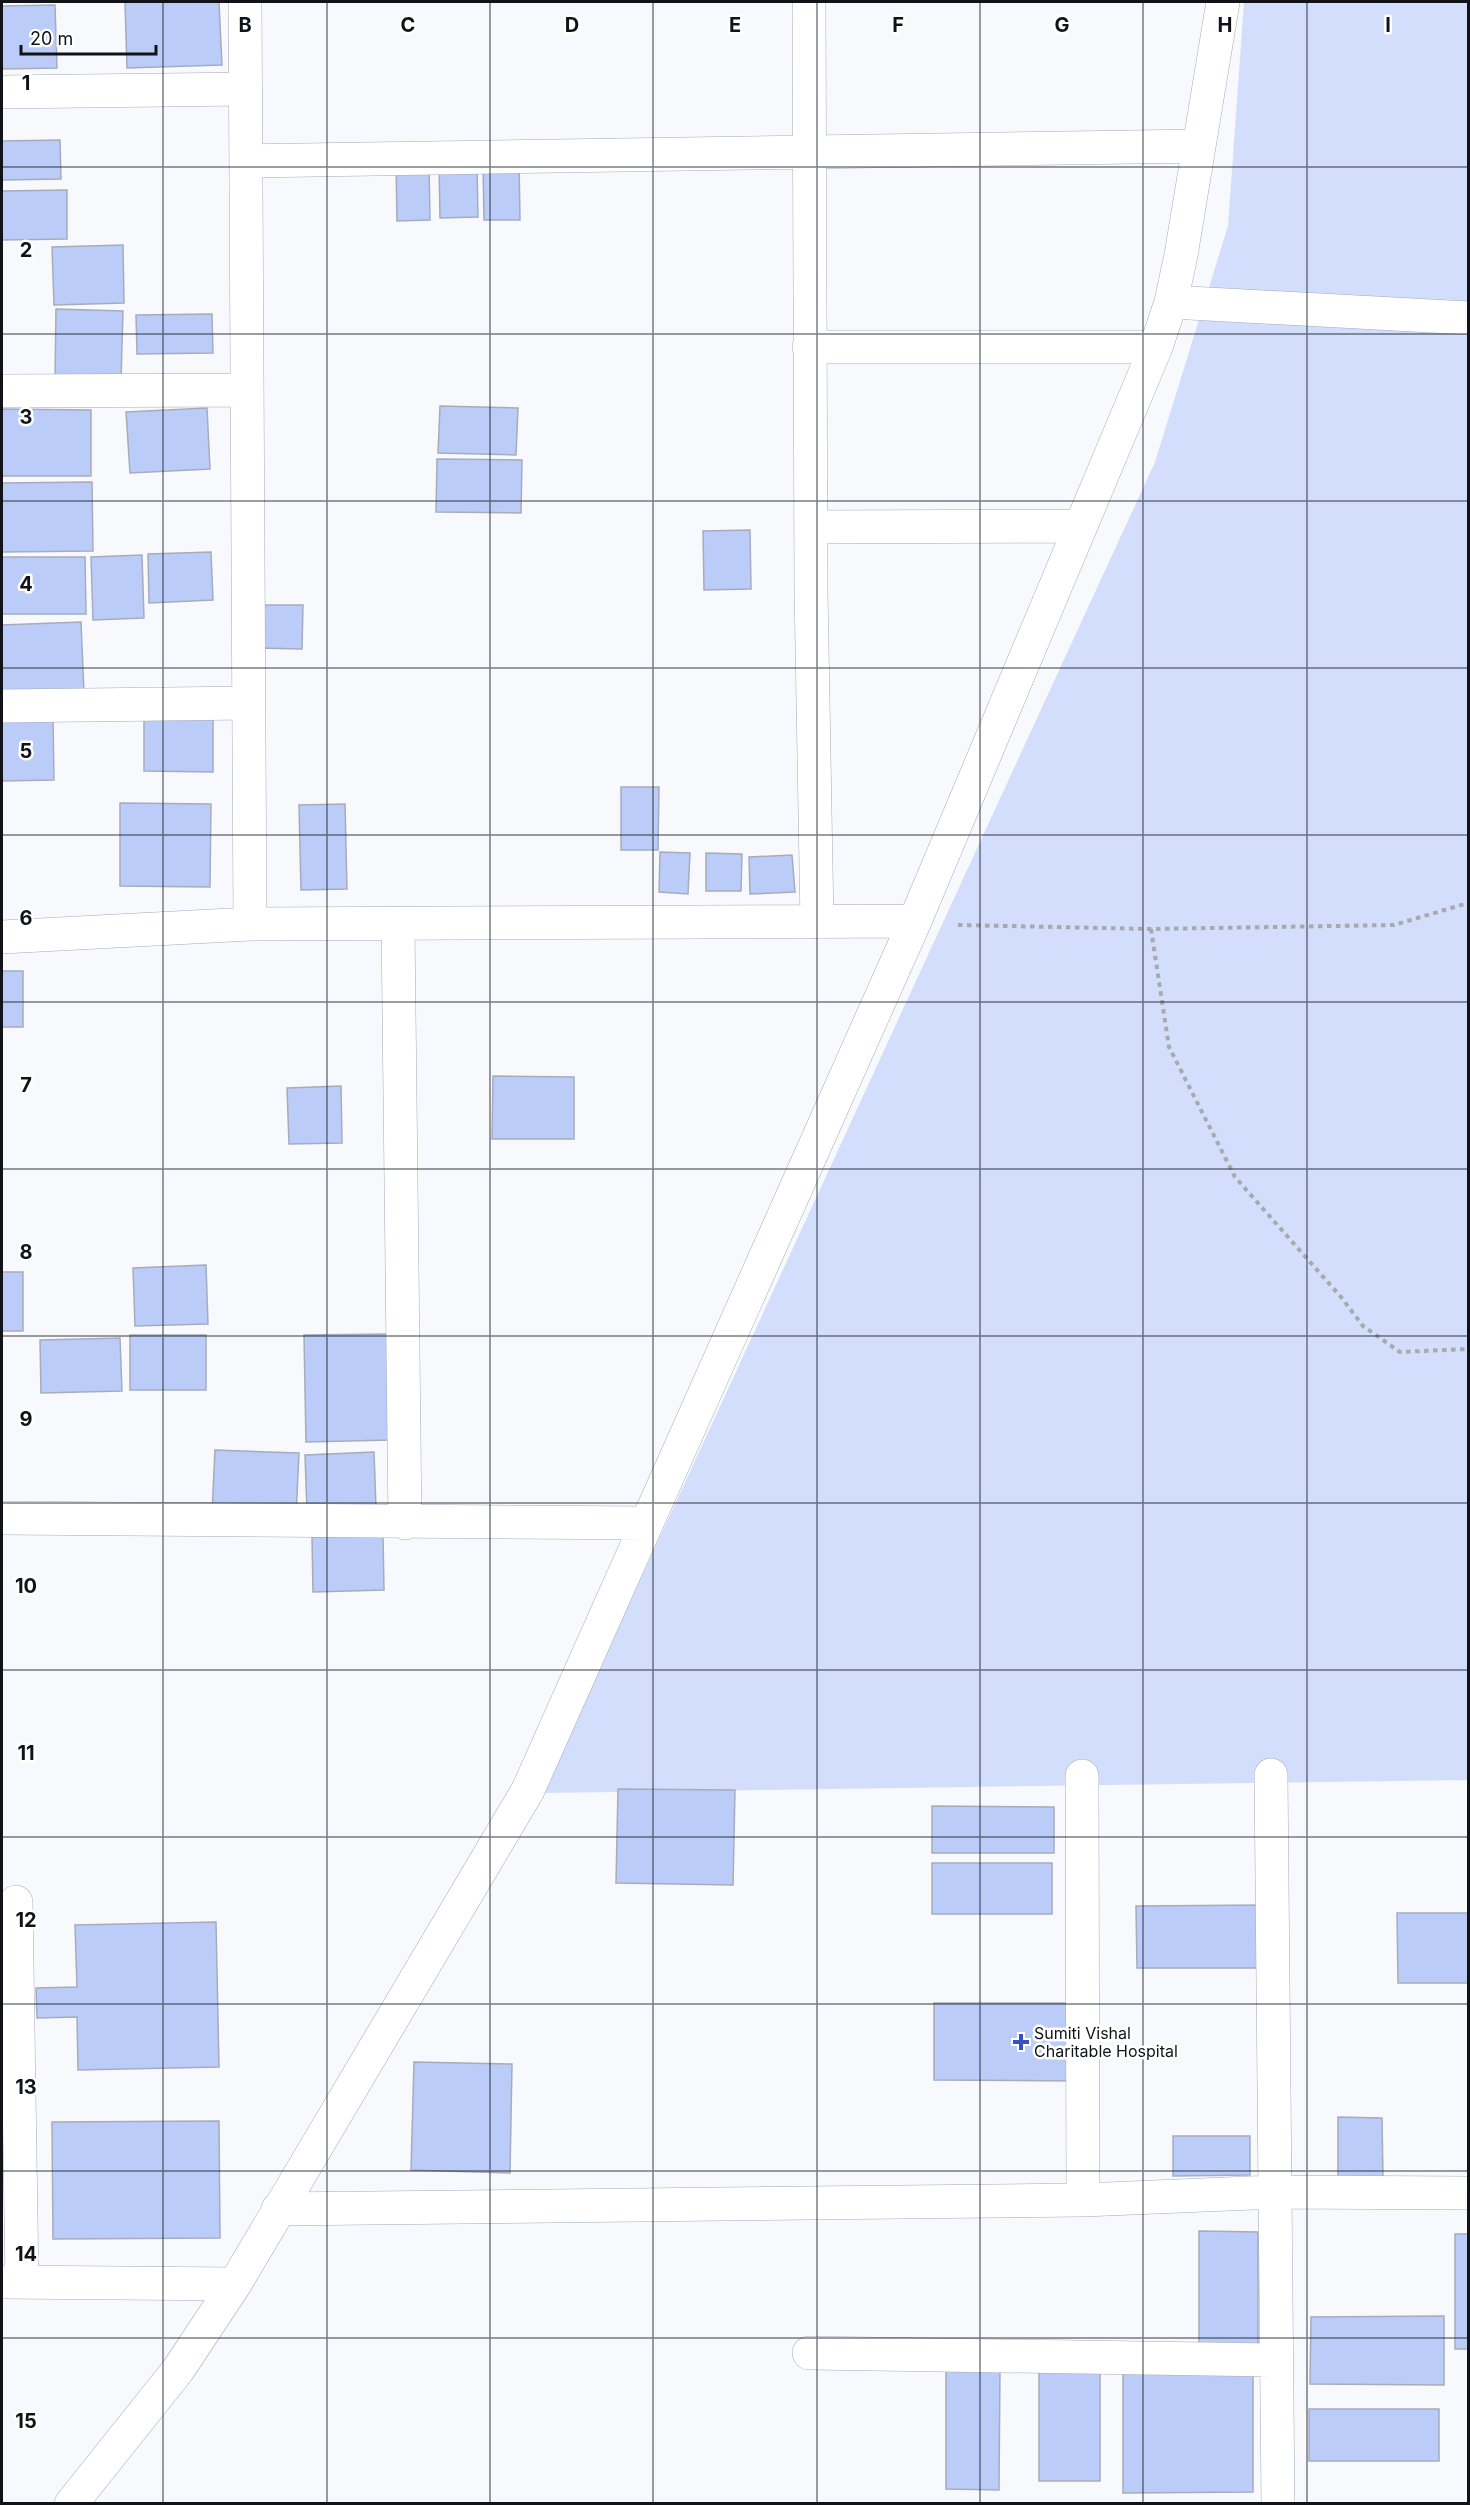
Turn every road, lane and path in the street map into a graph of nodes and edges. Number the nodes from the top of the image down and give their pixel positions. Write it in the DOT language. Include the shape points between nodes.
graph roads {
  1 [pos="245,2"];
  2 [pos="809,2"];
  3 [pos="1223,2"];
  4 [pos="246,89"];
  5 [pos="2,92"];
  6 [pos="1198,146"];
  7 [pos="809,152"];
  8 [pos="246,162"];
  9 [pos="1171,302"];
  10 [pos="1468,318"];
  11 [pos="809,347"];
  12 [pos="1156,347"];
  13 [pos="248,390"];
  14 [pos="2,391"];
  15 [pos="1081,526"];
  16 [pos="811,527"];
  17 [pos="248,703"];
  18 [pos="2,706"];
  19 [pos="1468,903"];
  20 [pos="915,921"];
  21 [pos="817,922"];
  22 [pos="250,924"];
  23 [pos="398,924"];
  24 [pos="1151,928"];
  25 [pos="2,937"];
  26 [pos="1468,1349"];
  27 [pos="2,1518"];
  28 [pos="405,1522"];
  29 [pos="647,1523"];
  30 [pos="1271,1775"];
  31 [pos="1082,1776"];
  32 [pos="16,1902"];
  33 [pos="1275,2192"];
  34 [pos="1468,2193"];
  35 [pos="1083,2200"];
  36 [pos="278,2209"];
  37 [pos="12,2282"];
  38 [pos="235,2284"];
  39 [pos="809,2353"];
  40 [pos="1276,2360"];
  41 [pos="71,2504"];
  42 [pos="1278,2504"];
  1 -- 4 [label="street"];
  2 -- 7 [label="street"];
  3 -- 6 [label="street"];
  4 -- 5 [label="street"];
  4 -- 8 [label="street"];
  6 -- 7 [label="street"];
  6 -- 9 [label="street"];
  7 -- 8 [label="street"];
  7 -- 11 [label="street"];
  8 -- 13 [label="street"];
  9 -- 10 [label="street"];
  9 -- 12 [label="street"];
  11 -- 12 [label="street"];
  11 -- 16 [label="street"];
  12 -- 15 [label="street"];
  13 -- 14 [label="street"];
  13 -- 17 [label="street"];
  15 -- 16 [label="street"];
  15 -- 20 [label="street"];
  16 -- 21 [label="street"];
  17 -- 18 [label="street"];
  17 -- 22 [label="street"];
  19 -- 24 [label="path" via="1394,925"];
  20 -- 21 [label="street"];
  20 -- 24 [label="path" via="972,926"];
  20 -- 29 [label="street"];
  21 -- 23 [label="street"];
  22 -- 23 [label="street"];
  22 -- 25 [label="street"];
  23 -- 28 [label="street"];
  24 -- 26 [label="path" via="1168,1047 1234,1177 1363,1326 1400,1352"];
  27 -- 28 [label="street"];
  28 -- 29 [label="street"];
  29 -- 36 [label="street" via="528,1790"];
  30 -- 33 [label="street"];
  31 -- 35 [label="street"];
  32 -- 37 [label="street"];
  33 -- 34 [label="street"];
  33 -- 35 [label="street"];
  33 -- 40 [label="street"];
  35 -- 36 [label="street"];
  36 -- 38 [label="street"];
  37 -- 38 [label="street"];
  38 -- 41 [label="street" via="178,2370"];
  39 -- 40 [label="street"];
  40 -- 42 [label="street"];
}
